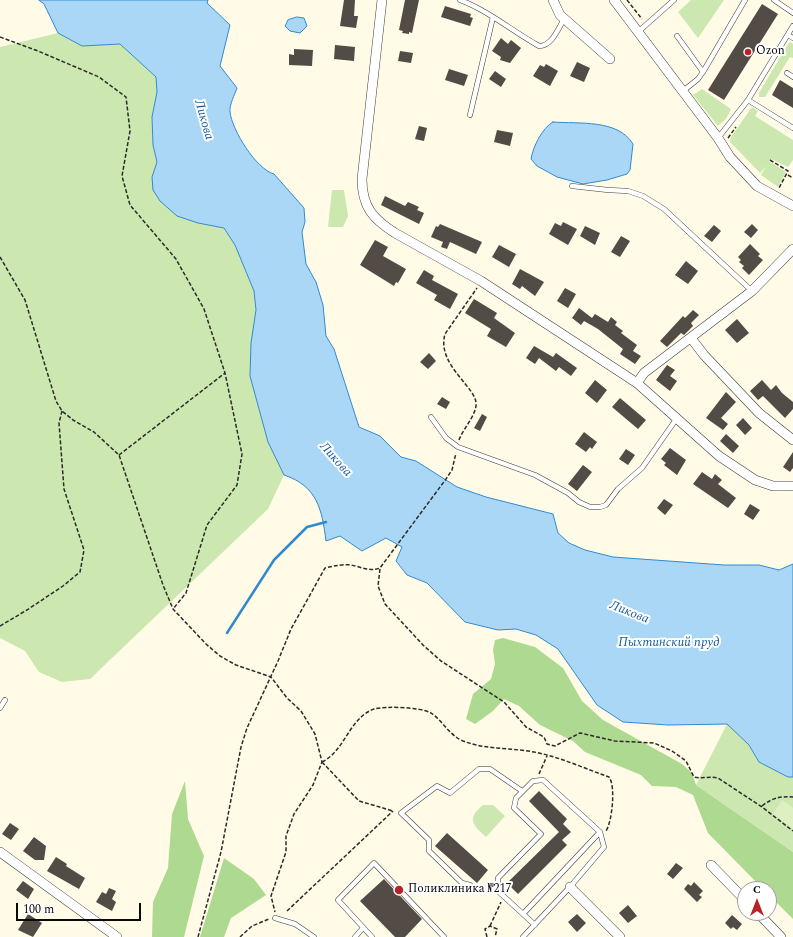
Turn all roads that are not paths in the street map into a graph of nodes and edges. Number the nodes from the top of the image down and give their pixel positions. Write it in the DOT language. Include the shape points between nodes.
graph roads {
  1 [pos="382,0"];
  2 [pos="460,0"];
  3 [pos="554,0"];
  4 [pos="614,0"];
  5 [pos="674,0"];
  6 [pos="745,0"];
  7 [pos="774,0"];
  8 [pos="793,13"];
  9 [pos="494,17"];
  10 [pos="564,19"];
  11 [pos="793,26"];
  12 [pos="638,32"];
  13 [pos="788,35"];
  14 [pos="677,36"];
  15 [pos="793,38"];
  16 [pos="610,59"];
  17 [pos="703,72"];
  18 [pos="787,73"];
  19 [pos="793,76"];
  20 [pos="683,92"];
  21 [pos="748,100"];
  22 [pos="470,115"];
  23 [pos="793,128"];
  24 [pos="718,138"];
  25 [pos="572,186"];
  26 [pos="793,206"];
  27 [pos="793,249"];
  28 [pos="752,291"];
  29 [pos="691,338"];
  30 [pos="637,383"];
  31 [pos="431,417"];
  32 [pos="677,418"];
  33 [pos="793,440"];
  34 [pos="793,486"];
  35 [pos="5,700"];
  36 [pos="0,708"];
  37 [pos="522,791"];
  38 [pos="600,832"];
  39 [pos="0,852"];
  40 [pos="711,865"];
  41 [pos="470,885"];
  42 [pos="570,887"];
  43 [pos="737,892"];
  44 [pos="523,914"];
  45 [pos="275,918"];
  46 [pos="766,921"];
  47 [pos="535,925"];
  48 [pos="363,928"];
  49 [pos="117,937"];
  50 [pos="314,937"];
  51 [pos="356,937"];
  52 [pos="372,937"];
  53 [pos="444,937"];
  54 [pos="523,937"];
  55 [pos="620,937"];
  56 [pos="781,937"];
  1 -- 30 [label="street" via="362,179 363,198 368,208 380,223 481,281"];
  2 -- 9 [label="lane"];
  3 -- 10 [label="street"];
  4 -- 12 [label="street"];
  5 -- 12 [label="lane"];
  6 -- 17 [label="lane"];
  7 -- 8 [label="lane"];
  9 -- 10 [label="lane" via="539,46 546,45 551,40"];
  9 -- 22 [label="lane"];
  10 -- 16 [label="street"];
  11 -- 13 [label="lane"];
  12 -- 20 [label="street"];
  13 -- 15 [label="lane"];
  13 -- 21 [label="lane"];
  14 -- 17 [label="lane"];
  17 -- 20 [label="lane"];
  18 -- 19 [label="lane"];
  20 -- 24 [label="street"];
  21 -- 23 [label="lane"];
  21 -- 24 [label="lane"];
  24 -- 26 [label="street" via="730,157 757,186"];
  25 -- 28 [label="lane" via="628,191 643,196 664,209"];
  27 -- 28 [label="street"];
  28 -- 29 [label="street"];
  29 -- 30 [label="street" via="644,373"];
  29 -- 33 [label="street" via="704,356 759,414"];
  30 -- 32 [label="street"];
  31 -- 32 [label="lane" via="446,438 458,447 534,475 590,507 606,504 618,489 642,468"];
  32 -- 34 [label="street" via="719,456 755,480 773,486"];
  35 -- 36 [label="lane"];
  37 -- 38 [label="lane" via="533,781 543,780"];
  37 -- 41 [label="lane" via="490,769 479,769 450,793 437,786 401,813 429,840 429,851 462,883"];
  37 -- 44 [label="lane" via="516,798 514,808 541,834 498,878 499,892"];
  38 -- 42 [label="lane" via="604,847"];
  38 -- 44 [label="lane"];
  39 -- 49 [label="street"];
  40 -- 43 [label="street"];
  42 -- 47 [label="lane"];
  42 -- 55 [label="street"];
  44 -- 47 [label="lane"];
  45 -- 50 [label="lane" via="295,924"];
  46 -- 56 [label="street"];
  47 -- 54 [label="lane"];
  48 -- 51 [label="lane"];
  48 -- 52 [label="lane"];
  48 -- 53 [label="lane" via="338,900 374,863"];
}
